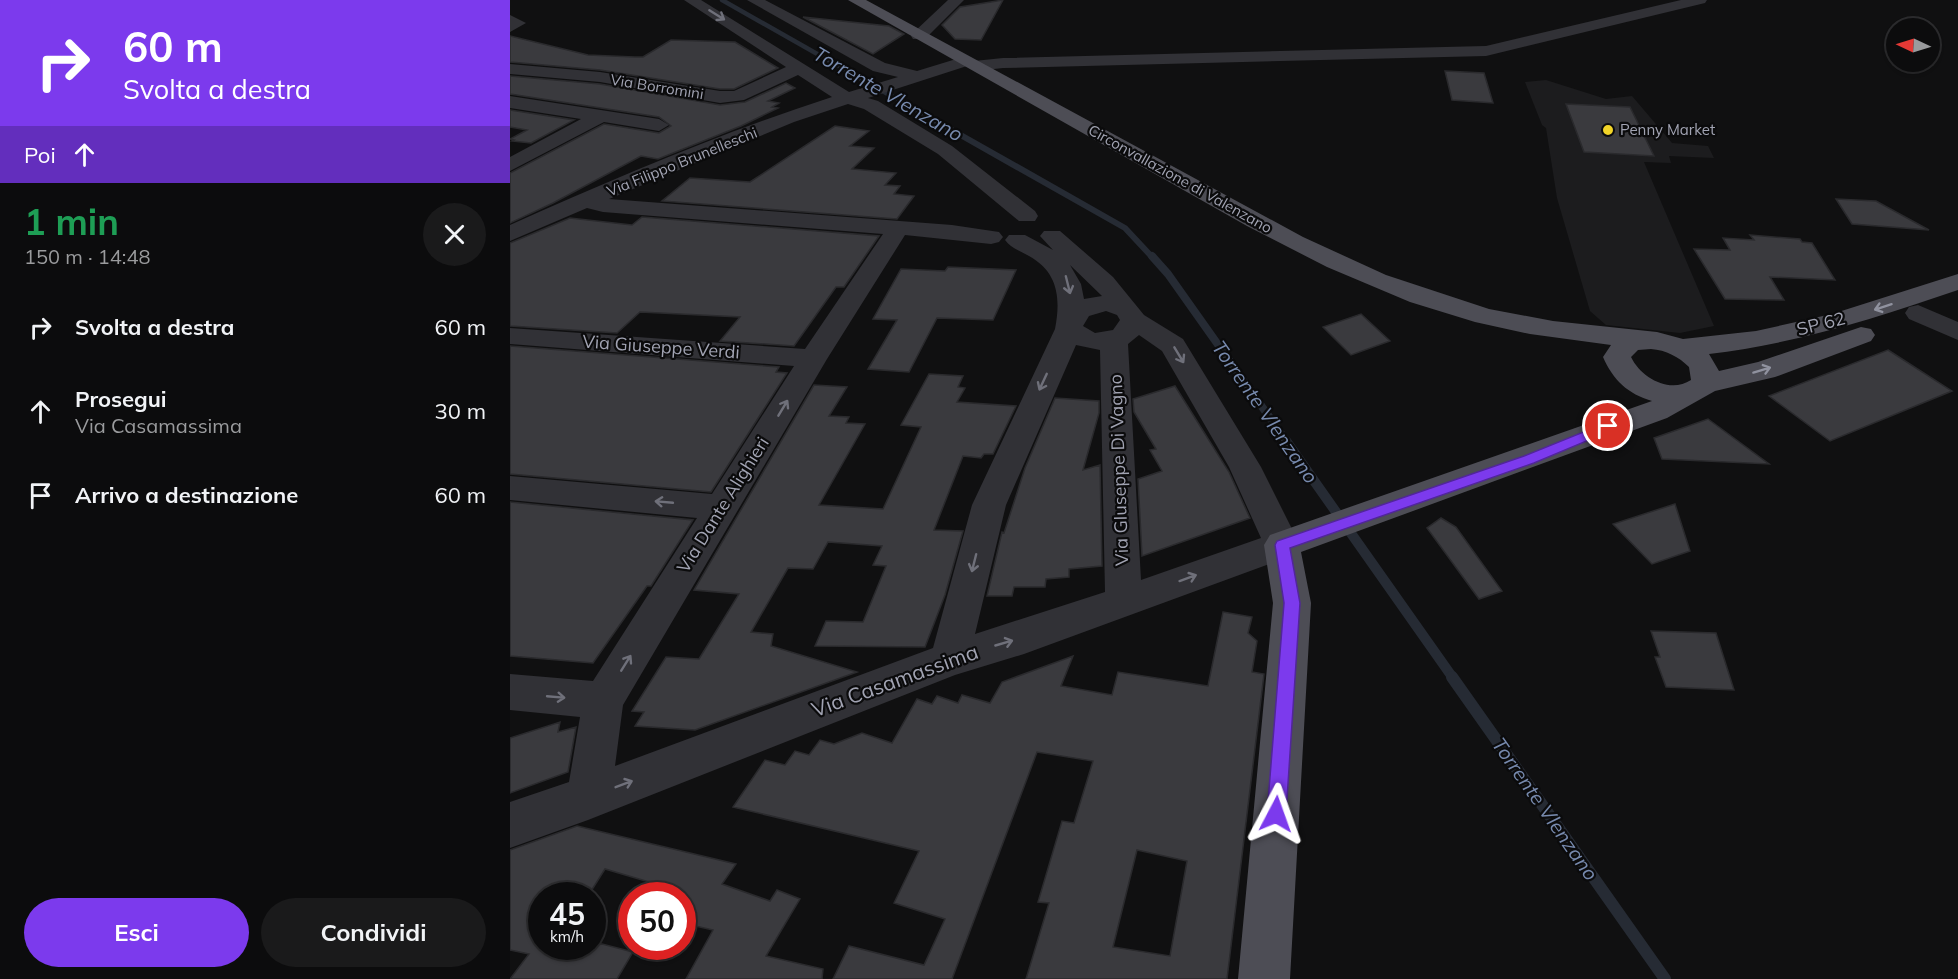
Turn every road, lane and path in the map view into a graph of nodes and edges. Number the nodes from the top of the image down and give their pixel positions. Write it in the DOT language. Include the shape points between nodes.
graph roads {
  1 [pos="691,0"];
  2 [pos="754,0"];
  3 [pos="855,0"];
  4 [pos="957,0"];
  5 [pos="1700,0"];
  6 [pos="510,20"];
  7 [pos="510,27"];
  8 [pos="919,36"];
  9 [pos="971,64"];
  10 [pos="799,68"];
  11 [pos="510,69"];
  12 [pos="917,76"];
  13 [pos="851,96"];
  14 [pos="511,103"];
  15 [pos="601,116"];
  16 [pos="659,125"];
  17 [pos="510,165"];
  18 [pos="586,201"];
  19 [pos="1030,218"];
  20 [pos="898,228"];
  21 [pos="510,234"];
  22 [pos="990,237"];
  23 [pos="1017,240"];
  24 [pos="1958,282"];
  25 [pos="1958,298"];
  26 [pos="1918,313"];
  27 [pos="1071,322"];
  28 [pos="1125,323"];
  29 [pos="1519,325"];
  30 [pos="1958,332"];
  31 [pos="1645,340"];
  32 [pos="516,342"];
  33 [pos="1681,348"];
  34 [pos="813,359"];
  35 [pos="1628,374"];
  36 [pos="1696,389"];
  37 [pos="1608,426"];
  38 [pos="510,488"];
  39 [pos="722,508"];
  40 [pos="1293,541"];
  41 [pos="1124,601"];
  42 [pos="950,658"];
  43 [pos="510,692"];
  44 [pos="603,701"];
  45 [pos="588,798"];
  46 [pos="510,825"];
  47 [pos="1264,979"];
  1 -- 10 [label="street, one-way"];
  2 -- 12 [label="street" via="879,67"];
  3 -- 8 [label="main road, Circonvallazione di Valenzano"];
  4 -- 8 [label="street"];
  5 -- 9 [label="street, Via Filippo Brunelleschi" via="1486,51"];
  6 -- 7 [label="street" via="518,23"];
  8 -- 9 [label="main road, Circonvallazione di Valenzano"];
  9 -- 12 [label="street, Via Filippo Brunelleschi"];
  9 -- 29 [label="main road, Circonvallazione di Valenzano" via="1244,216 1356,273 1462,310"];
  10 -- 11 [label="street, Via Borromini" via="737,96 720,97 600,77"];
  10 -- 13 [label="street"];
  12 -- 13 [label="street, Via Filippo Brunelleschi"];
  13 -- 18 [label="street, Via Filippo Brunelleschi"];
  13 -- 19 [label="street" via="945,150"];
  14 -- 15 [label="street"];
  15 -- 16 [label="street"];
  15 -- 17 [label="street"];
  18 -- 20 [label="street"];
  18 -- 21 [label="street, Via Filippo Brunelleschi"];
  19 -- 22 [label="street" via="1006,216 994,220 986,228"];
  19 -- 23 [label="street" via="1035,229"];
  19 -- 28 [label="street" via="1104,282"];
  20 -- 22 [label="street"];
  20 -- 34 [label="street, Via Dante Alighieri"];
  22 -- 23 [label="street"];
  23 -- 27 [label="street, one-way" via="1061,266 1069,284"];
  24 -- 33 [label="main road, SP 62, one-way" via="1839,321 1756,340"];
  25 -- 26 [label="main road, SP 62"];
  26 -- 30 [label="street"];
  36 -- 26 [label="main road, SP 62, one-way" via="1765,370"];
  27 -- 28 [label="street" via="1077,338 1086,341"];
  27 -- 28 [label="street" via="1095,304 1112,304"];
  27 -- 42 [label="street, one-way" via="989,505"];
  28 -- 40 [label="street, one-way" via="1173,345"];
  28 -- 41 [label="street, Via GIuseppe Di Vagno"];
  29 -- 31 [label="main road"];
  29 -- 35 [label="main road"];
  31 -- 33 [label="main road"];
  31 -- 35 [label="main road" via="1626,345 1620,351 1617,357"];
  32 -- 34 [label="street, Via Giuseppe Verdi"];
  33 -- 36 [label="main road" via="1706,369"];
  39 -- 34 [label="street, Via Dante Alighieri, one-way"];
  35 -- 36 [label="main road" via="1660,393"];
  35 -- 37 [label="main road"];
  36 -- 37 [label="main road" via="1662,411"];
  37 -- 40 [label="main road" via="1529,459"];
  39 -- 38 [label="street, one-way"];
  44 -- 39 [label="street, Via Dante Alighieri, one-way"];
  41 -- 40 [label="street, Via Casamassima, one-way"];
  40 -- 47 [label="main road" via="1292,603"];
  42 -- 41 [label="street, Via Casamassima, one-way" via="1024,637"];
  45 -- 42 [label="street, Via Casamassima, one-way"];
  43 -- 44 [label="street, one-way"];
  44 -- 45 [label="street, Via Dante Alighieri"];
  45 -- 46 [label="street, Via Casamassima"];
}
